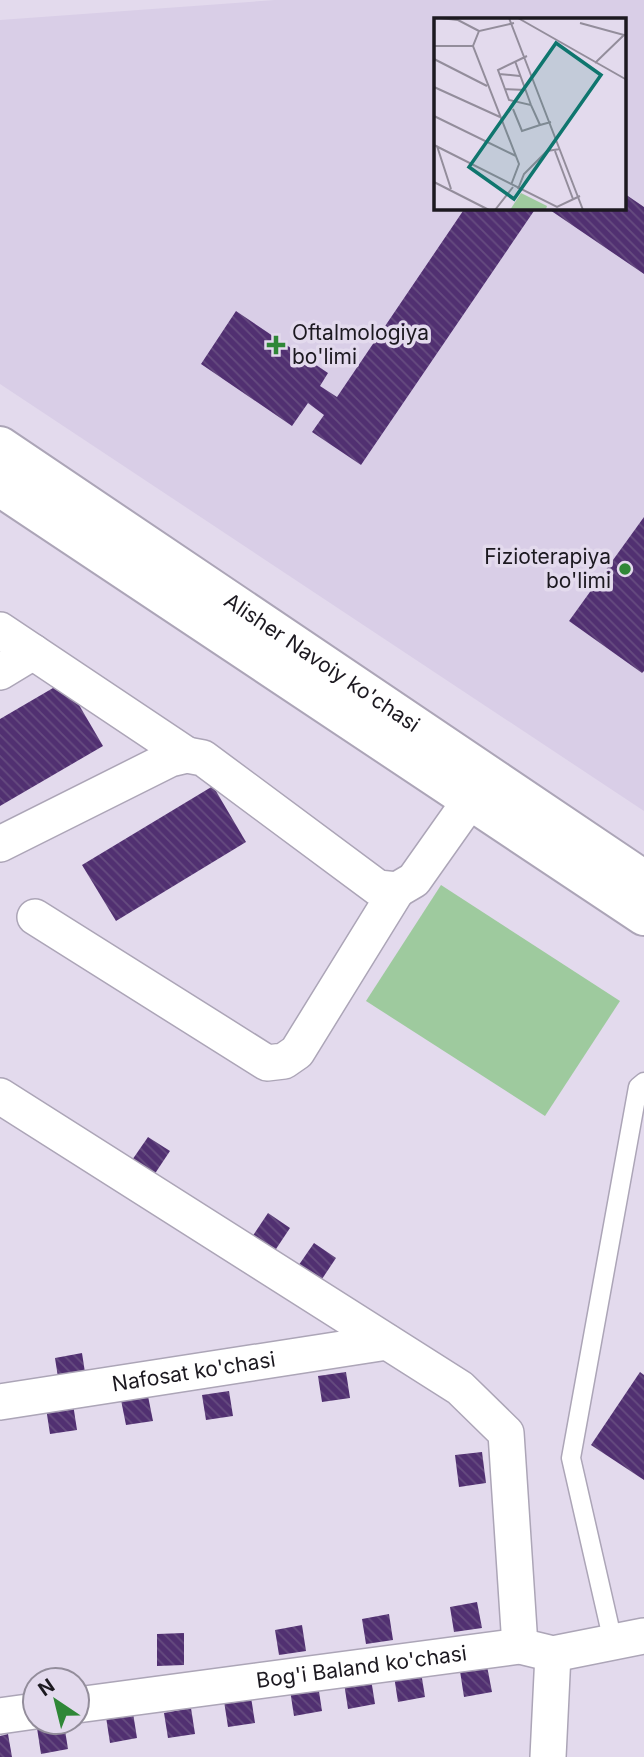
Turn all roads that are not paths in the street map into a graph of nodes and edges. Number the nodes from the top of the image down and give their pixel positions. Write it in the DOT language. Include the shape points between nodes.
graph roads {
  1 [pos="0,446"];
  2 [pos="0,487"];
  3 [pos="0,630"];
  4 [pos="33,652"];
  5 [pos="0,672"];
  6 [pos="187,755"];
  7 [pos="480,788"];
  8 [pos="0,844"];
  9 [pos="644,880"];
  10 [pos="397,890"];
  11 [pos="644,916"];
  12 [pos="35,917"];
  13 [pos="644,1082"];
  14 [pos="0,1096"];
  15 [pos="387,1342"];
  16 [pos="0,1402"];
  17 [pos="628,1639"];
  18 [pos="520,1646"];
  19 [pos="553,1654"];
  20 [pos="91,1703"];
  21 [pos="21,1713"];
  22 [pos="0,1716"];
  23 [pos="548,1757"];
  1 -- 7 [label="main road, Alisher Navoiy ko'chasi"];
  2 -- 7 [label="main road, Alisher Navoiy ko'chasi"];
  3 -- 4 [label="street"];
  4 -- 5 [label="street"];
  4 -- 6 [label="street"];
  6 -- 8 [label="street" via="170,759"];
  6 -- 10 [label="street" via="203,758 378,888"];
  7 -- 9 [label="main road, Alisher Navoiy ko'chasi"];
  7 -- 10 [label="street" via="415,880"];
  7 -- 11 [label="main road, Alisher Navoiy ko'chasi"];
  10 -- 12 [label="street" via="297,1052 267,1063"];
  13 -- 17 [label="lane" via="638,1087 570,1458"];
  14 -- 15 [label="street"];
  15 -- 16 [label="street, Nafosat ko'chasi"];
  15 -- 18 [label="street" via="460,1388 506,1433"];
  17 -- 19 [label="street, Bog'i Baland ko'chasi"];
  18 -- 19 [label="street, Bog'i Baland ko'chasi"];
  18 -- 20 [label="street, Bog'i Baland ko'chasi"];
  19 -- 23 [label="street"];
  21 -- 22 [label="street"];
}
